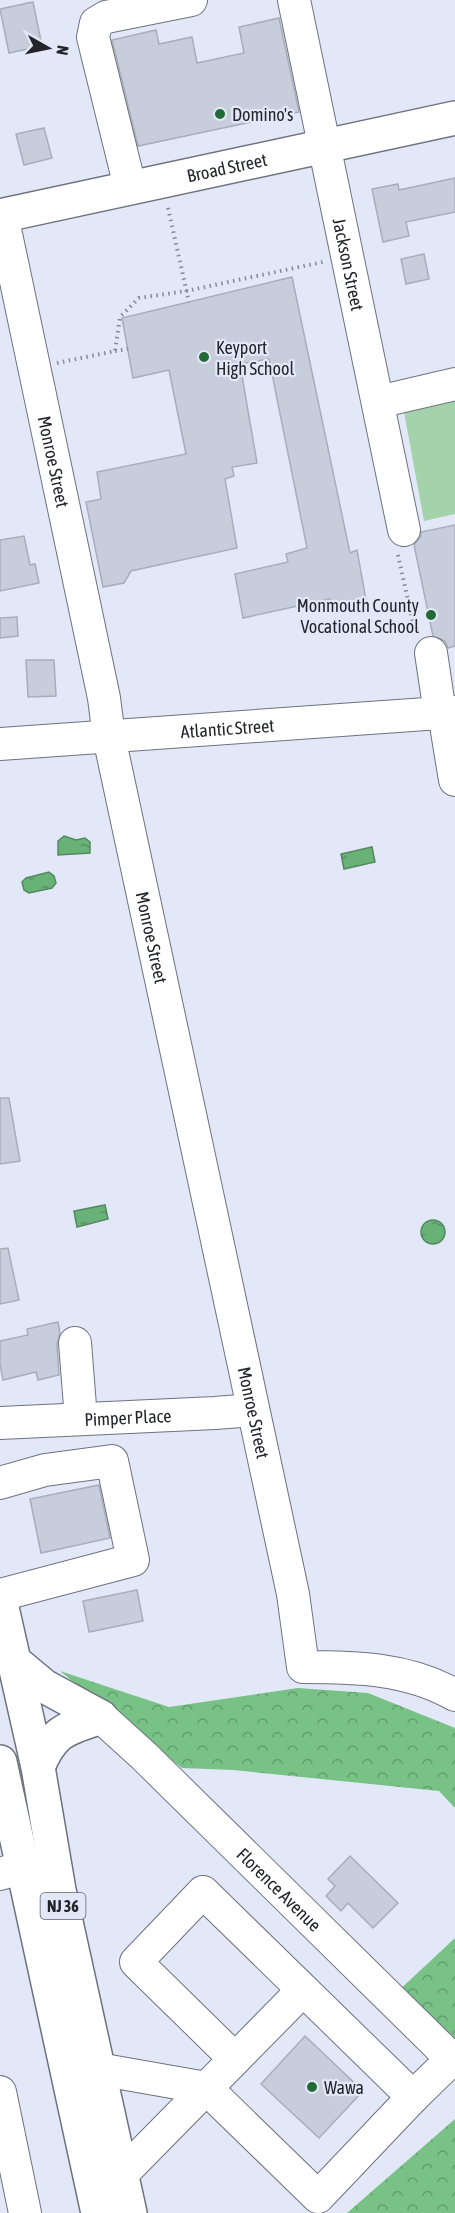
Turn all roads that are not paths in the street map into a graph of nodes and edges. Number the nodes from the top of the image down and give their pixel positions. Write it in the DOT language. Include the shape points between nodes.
graph roads {
  1 [pos="191,0"];
  2 [pos="294,0"];
  3 [pos="455,118"];
  4 [pos="325,146"];
  5 [pos="130,187"];
  6 [pos="0,213"];
  7 [pos="455,384"];
  8 [pos="378,402"];
  9 [pos="400,539"];
  10 [pos="424,646"];
  11 [pos="447,713"];
  12 [pos="109,737"];
  13 [pos="0,744"];
  14 [pos="455,780"];
  15 [pos="75,1343"];
  16 [pos="253,1410"];
  17 [pos="113,1418"];
  18 [pos="81,1419"];
  19 [pos="0,1423"];
  20 [pos="112,1461"];
  21 [pos="0,1483"];
  22 [pos="0,1597"];
  23 [pos="14,1661"];
  24 [pos="455,1695"];
  25 [pos="101,1717"];
  26 [pos="0,1762"];
  27 [pos="38,1767"];
  28 [pos="11,1870"];
  29 [pos="303,1990"];
  30 [pos="235,2059"];
  31 [pos="453,2060"];
  32 [pos="98,2069"];
  33 [pos="206,2088"];
  34 [pos="0,2092"];
  35 [pos="413,2097"];
  36 [pos="121,2175"];
  37 [pos="25,2213"];
  38 [pos="98,2213"];
  39 [pos="130,2213"];
  1 -- 5 [label="street" via="106,17 96,23 93,37"];
  2 -- 4 [label="street, Jackson Street"];
  3 -- 4 [label="main road, Broad Street"];
  4 -- 5 [label="main road, Broad Street"];
  4 -- 8 [label="street, Jackson Street"];
  5 -- 6 [label="main road, Broad Street"];
  6 -- 12 [label="street, Monroe Street" via="104,698"];
  7 -- 8 [label="street"];
  8 -- 9 [label="street, Jackson Street"];
  10 -- 11 [label="street"];
  11 -- 12 [label="street, Atlantic Street"];
  11 -- 14 [label="street"];
  12 -- 13 [label="street, Atlantic Street"];
  12 -- 16 [label="street, Monroe Street"];
  15 -- 18 [label="street"];
  16 -- 17 [label="street, Pimper Place"];
  16 -- 24 [label="street, Monroe Street" via="293,1594 303,1667 408,1674"];
  17 -- 18 [label="street, Pimper Place"];
  17 -- 20 [label="street"];
  18 -- 19 [label="street, Pimper Place"];
  20 -- 21 [label="street" via="45,1470"];
  20 -- 22 [label="street" via="133,1560"];
  22 -- 23 [label="main road, NJ 36"];
  23 -- 25 [label="main road" via="44,1686"];
  23 -- 27 [label="main road, NJ 36"];
  25 -- 27 [label="main road" via="59,1734 46,1748"];
  25 -- 31 [label="street, Florence Avenue"];
  26 -- 28 [label="main road, NJ 36"];
  27 -- 32 [label="main road, NJ 36" via="59,1890"];
  28 -- 38 [label="main road, NJ 36"];
  29 -- 30 [label="street"];
  29 -- 30 [label="street" via="203,1892 136,1962"];
  29 -- 35 [label="street"];
  30 -- 33 [label="street"];
  31 -- 35 [label="street"];
  32 -- 33 [label="street"];
  32 -- 36 [label="main road, NJ 36"];
  33 -- 35 [label="street" via="318,2197"];
  33 -- 36 [label="street"];
  34 -- 37 [label="street"];
  36 -- 39 [label="main road, NJ 36"];
}
